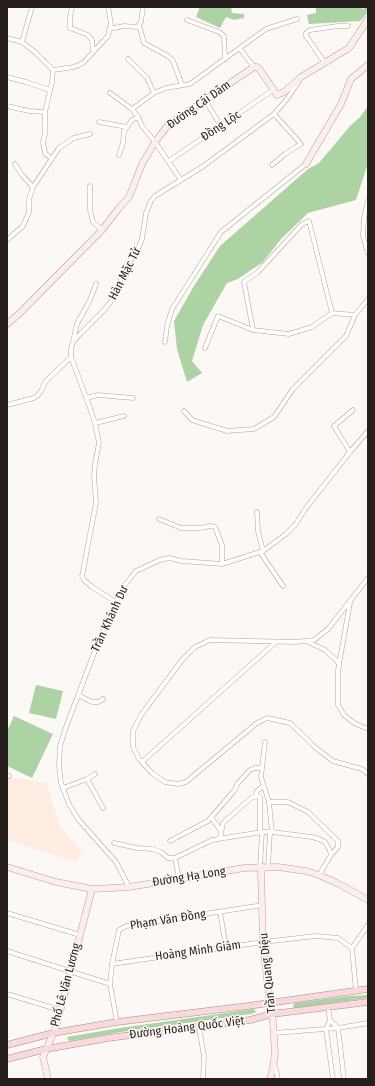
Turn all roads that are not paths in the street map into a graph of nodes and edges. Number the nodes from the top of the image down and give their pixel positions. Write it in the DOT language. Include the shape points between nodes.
graph roads {
  1 [pos="32,7"];
  2 [pos="72,7"];
  3 [pos="108,7"];
  4 [pos="143,7"];
  5 [pos="297,19"];
  6 [pos="368,19"];
  7 [pos="188,20"];
  8 [pos="139,25"];
  9 [pos="348,26"];
  10 [pos="109,29"];
  11 [pos="7,38"];
  12 [pos="22,42"];
  13 [pos="240,49"];
  14 [pos="93,52"];
  15 [pos="128,59"];
  16 [pos="225,59"];
  17 [pos="325,63"];
  18 [pos="368,65"];
  19 [pos="254,67"];
  20 [pos="53,70"];
  21 [pos="7,77"];
  22 [pos="301,78"];
  23 [pos="182,85"];
  24 [pos="50,90"];
  25 [pos="273,90"];
  26 [pos="110,93"];
  27 [pos="154,93"];
  28 [pos="205,100"];
  29 [pos="7,106"];
  30 [pos="132,109"];
  31 [pos="45,112"];
  32 [pos="274,114"];
  33 [pos="138,117"];
  34 [pos="99,122"];
  35 [pos="221,126"];
  36 [pos="126,127"];
  37 [pos="90,134"];
  38 [pos="155,142"];
  39 [pos="119,155"];
  40 [pos="52,159"];
  41 [pos="169,161"];
  42 [pos="15,164"];
  43 [pos="306,164"];
  44 [pos="272,165"];
  45 [pos="181,180"];
  46 [pos="90,186"];
  47 [pos="33,187"];
  48 [pos="368,200"];
  49 [pos="102,230"];
  50 [pos="7,240"];
  51 [pos="368,253"];
  52 [pos="96,284"];
  53 [pos="368,299"];
  54 [pos="332,312"];
  55 [pos="354,315"];
  56 [pos="7,324"];
  57 [pos="253,330"];
  58 [pos="73,342"];
  59 [pos="165,342"];
  60 [pos="205,348"];
  61 [pos="71,357"];
  62 [pos="86,398"];
  63 [pos="133,398"];
  64 [pos="7,405"];
  65 [pos="353,410"];
  66 [pos="184,411"];
  67 [pos="124,416"];
  68 [pos="95,423"];
  69 [pos="368,431"];
  70 [pos="350,452"];
  71 [pos="257,512"];
  72 [pos="159,519"];
  73 [pos="262,552"];
  74 [pos="222,564"];
  75 [pos="368,578"];
  76 [pos="283,586"];
  77 [pos="351,601"];
  78 [pos="116,602"];
  79 [pos="306,641"];
  80 [pos="276,642"];
  81 [pos="338,670"];
  82 [pos="78,695"];
  83 [pos="103,699"];
  84 [pos="368,729"];
  85 [pos="265,742"];
  86 [pos="142,762"];
  87 [pos="261,768"];
  88 [pos="95,774"];
  89 [pos="368,774"];
  90 [pos="87,779"];
  91 [pos="263,786"];
  92 [pos="63,788"];
  93 [pos="257,796"];
  94 [pos="269,804"];
  95 [pos="104,808"];
  96 [pos="260,808"];
  97 [pos="211,817"];
  98 [pos="221,831"];
  99 [pos="261,832"];
  100 [pos="271,832"];
  101 [pos="220,838"];
  102 [pos="170,841"];
  103 [pos="114,843"];
  104 [pos="331,855"];
  105 [pos="175,858"];
  106 [pos="264,867"];
  107 [pos="7,868"];
  108 [pos="319,875"];
  109 [pos="179,879"];
  110 [pos="129,886"];
  111 [pos="92,889"];
  112 [pos="368,900"];
  113 [pos="263,905"];
  114 [pos="220,912"];
  115 [pos="7,913"];
  116 [pos="368,924"];
  117 [pos="80,935"];
  118 [pos="264,942"];
  119 [pos="226,947"];
  120 [pos="352,948"];
  121 [pos="7,951"];
  122 [pos="112,964"];
  123 [pos="70,971"];
  124 [pos="110,984"];
  125 [pos="368,989"];
  126 [pos="356,991"];
  127 [pos="7,994"];
  128 [pos="368,1002"];
  129 [pos="270,1003"];
  130 [pos="328,1007"];
  131 [pos="60,1010"];
  132 [pos="272,1014"];
  133 [pos="330,1020"];
  134 [pos="117,1022"];
  135 [pos="368,1023"];
  136 [pos="199,1028"];
  137 [pos="338,1028"];
  138 [pos="326,1029"];
  139 [pos="53,1033"];
  140 [pos="274,1034"];
  141 [pos="7,1045"];
  142 [pos="46,1049"];
  143 [pos="7,1059"];
  144 [pos="274,1064"];
  145 [pos="48,1079"];
  146 [pos="203,1079"];
  147 [pos="270,1079"];
  148 [pos="278,1079"];
  149 [pos="333,1079"];
  150 [pos="344,1079"];
  1 -- 12 [label="street"];
  2 -- 14 [label="street" via="70,28 88,35 92,40"];
  3 -- 10 [label="street"];
  4 -- 8 [label="street"];
  5 -- 13 [label="street" via="266,29"];
  6 -- 17 [label="street" via="349,48"];
  7 -- 16 [label="street" via="220,32 224,36"];
  8 -- 10 [label="street"];
  8 -- 23 [label="street" via="144,43 173,61"];
  9 -- 17 [label="street" via="310,30 306,33"];
  10 -- 14 [label="street" via="108,36"];
  11 -- 12 [label="street"];
  12 -- 20 [label="street"];
  13 -- 16 [label="street"];
  13 -- 19 [label="street"];
  14 -- 20 [label="street" via="83,63"];
  15 -- 27 [label="street" via="147,78"];
  16 -- 23 [label="street" via="190,84"];
  17 -- 22 [label="street"];
  18 -- 43 [label="street" via="351,79 341,104"];
  19 -- 25 [label="street" via="260,70"];
  19 -- 28 [label="street, Đường Cái Dăm"];
  20 -- 24 [label="street"];
  21 -- 24 [label="street"];
  22 -- 25 [label="street" via="280,94 277,95"];
  22 -- 32 [label="street, Hàn Mặc Tử"];
  23 -- 27 [label="street"];
  24 -- 31 [label="street"];
  25 -- 35 [label="street, Đồng Lộc"];
  26 -- 30 [label="street"];
  27 -- 30 [label="street"];
  28 -- 35 [label="street"];
  28 -- 38 [label="street, Đường Cái Dăm" via="168,125"];
  29 -- 31 [label="street"];
  30 -- 33 [label="street"];
  31 -- 40 [label="street" via="43,142 45,153"];
  32 -- 44 [label="street" via="300,144"];
  32 -- 45 [label="street, Hàn Mặc Tử"];
  33 -- 36 [label="street"];
  33 -- 38 [label="street"];
  34 -- 36 [label="street"];
  35 -- 41 [label="street, Đồng Lộc"];
  36 -- 39 [label="street"];
  37 -- 40 [label="street" via="65,143"];
  38 -- 41 [label="street"];
  38 -- 49 [label="street, Đường Cái Dăm" via="142,164 129,198"];
  40 -- 47 [label="street"];
  41 -- 45 [label="street"];
  42 -- 47 [label="street"];
  43 -- 59 [label="street" via="221,232 172,309"];
  45 -- 58 [label="street, Hàn Mặc Tử" via="155,196 146,213 138,249 125,268 115,295 105,310"];
  46 -- 49 [label="street" via="93,222"];
  47 -- 50 [label="street" via="23,226"];
  48 -- 51 [label="street" via="363,236"];
  49 -- 56 [label="street, Đường Cái Dăm"];
  52 -- 58 [label="street" via="77,324"];
  53 -- 55 [label="street"];
  54 -- 55 [label="street"];
  54 -- 57 [label="street" via="312,327 289,334"];
  54 -- 57 [label="street" via="309,221 302,224 258,272 244,282"];
  55 -- 66 [label="street" via="346,336 293,389 274,417 267,421 254,428 227,431 192,420"];
  57 -- 60 [label="street" via="218,316"];
  58 -- 61 [label="street"];
  61 -- 62 [label="street"];
  61 -- 64 [label="street" via="46,381 38,395"];
  62 -- 63 [label="street" via="98,395"];
  62 -- 68 [label="street"];
  65 -- 70 [label="street" via="334,426"];
  67 -- 68 [label="street"];
  68 -- 78 [label="street" via="99,444 94,476 96,503 82,576 92,587"];
  69 -- 70 [label="street, Trần Khánh Dư"];
  70 -- 73 [label="street, Trần Khánh Dư" via="295,525"];
  71 -- 73 [label="street"];
  72 -- 74 [label="street" via="181,528 216,527 222,545"];
  73 -- 74 [label="street, Trần Khánh Dư"];
  73 -- 76 [label="street"];
  74 -- 78 [label="street, Trần Khánh Dư" via="169,558 160,560 136,571"];
  75 -- 77 [label="street"];
  77 -- 79 [label="street" via="328,629 314,640"];
  77 -- 81 [label="street"];
  78 -- 82 [label="street, Trần Khánh Dư"];
  79 -- 80 [label="street"];
  79 -- 81 [label="street" via="325,650 339,664"];
  80 -- 86 [label="street"];
  80 -- 86 [label="street" via="210,640 195,647 182,660 141,715 133,731 132,747"];
  81 -- 84 [label="street" via="338,705 344,715"];
  82 -- 83 [label="street" via="92,702"];
  82 -- 92 [label="street, Trần Khánh Dư" via="60,746 59,766"];
  85 -- 87 [label="street"];
  86 -- 89 [label="street" via="152,773 166,782 186,782 257,723 267,718 290,723 334,761 362,769"];
  87 -- 91 [label="street"];
  87 -- 97 [label="street" via="250,770"];
  88 -- 90 [label="street"];
  90 -- 92 [label="street"];
  90 -- 95 [label="street"];
  91 -- 93 [label="street" via="256,792"];
  91 -- 94 [label="street"];
  92 -- 110 [label="street, Trần Khánh Dư" via="78,819 116,862"];
  93 -- 96 [label="street" via="260,797"];
  93 -- 98 [label="street" via="251,798 226,820"];
  94 -- 96 [label="street"];
  94 -- 100 [label="street"];
  94 -- 104 [label="street" via="288,802 308,812 338,841 338,847"];
  96 -- 99 [label="street"];
  97 -- 98 [label="street"];
  97 -- 102 [label="street" via="208,822"];
  98 -- 101 [label="street"];
  99 -- 100 [label="street"];
  99 -- 101 [label="street"];
  99 -- 106 [label="street"];
  100 -- 104 [label="street" via="312,836 325,842"];
  100 -- 106 [label="street"];
  101 -- 105 [label="street"];
  103 -- 105 [label="street" via="152,849 168,858"];
  104 -- 108 [label="street"];
  105 -- 109 [label="street"];
  106 -- 108 [label="street, Đường Hạ Long" via="306,871"];
  106 -- 109 [label="street, Đường Hạ Long"];
  106 -- 113 [label="street, Trần Quang Diệu" via="261,873"];
  107 -- 111 [label="street, Đường Hạ Long"];
  108 -- 112 [label="street, Đường Hạ Long"];
  109 -- 110 [label="street, Đường Hạ Long"];
  110 -- 111 [label="street, Đường Hạ Long"];
  111 -- 117 [label="street, Phố Lê Văn Lương"];
  113 -- 114 [label="street, Phạm Văn Đồng"];
  113 -- 118 [label="street, Trần Quang Diệu"];
  114 -- 119 [label="street"];
  114 -- 122 [label="street, Phạm Văn Đồng" via="126,926 119,930"];
  115 -- 117 [label="street"];
  116 -- 120 [label="street"];
  117 -- 123 [label="street, Phố Lê Văn Lương"];
  118 -- 119 [label="street, Hoàng Minh Giám"];
  118 -- 120 [label="street, Hoàng Minh Giám" via="316,936 338,938"];
  118 -- 129 [label="street, Trần Quang Diệu"];
  119 -- 122 [label="street, Hoàng Minh Giám"];
  120 -- 126 [label="street"];
  121 -- 123 [label="street"];
  122 -- 124 [label="street, Phạm Văn Đồng"];
  123 -- 124 [label="street"];
  123 -- 131 [label="street, Phố Lê Văn Lương"];
  124 -- 134 [label="street, Phạm Văn Đồng"];
  125 -- 126 [label="main road, Đường Hoàng Quốc Việt"];
  126 -- 129 [label="main road, Đường Hoàng Quốc Việt"];
  127 -- 131 [label="street"];
  128 -- 130 [label="main road, Đường Hoàng Quốc Việt"];
  129 -- 132 [label="street, Trần Quang Diệu"];
  129 -- 134 [label="main road, Đường Hoàng Quốc Việt"];
  130 -- 132 [label="main road, Đường Hoàng Quốc Việt"];
  130 -- 133 [label="street"];
  131 -- 139 [label="street, Phố Lê Văn Lương"];
  132 -- 136 [label="main road, Đường Hoàng Quốc Việt"];
  132 -- 140 [label="street, Trần Quang Diệu"];
  133 -- 137 [label="street"];
  133 -- 138 [label="street"];
  134 -- 139 [label="main road, Đường Hoàng Quốc Việt"];
  135 -- 137 [label="street"];
  136 -- 142 [label="main road, Đường Hoàng Quốc Việt" via="108,1038"];
  136 -- 146 [label="street" via="204,1056"];
  137 -- 138 [label="street"];
  137 -- 150 [label="street"];
  138 -- 140 [label="street"];
  138 -- 149 [label="street"];
  139 -- 141 [label="main road, Đường Hoàng Quốc Việt"];
  139 -- 142 [label="street, Phố Lê Văn Lương"];
  140 -- 144 [label="street, Trần Quang Diệu"];
  142 -- 143 [label="main road, Đường Hoàng Quốc Việt"];
  142 -- 145 [label="street, Phố Lê Văn Lương" via="43,1057"];
  144 -- 147 [label="street, Trần Quang Diệu"];
  144 -- 148 [label="street"];
}
